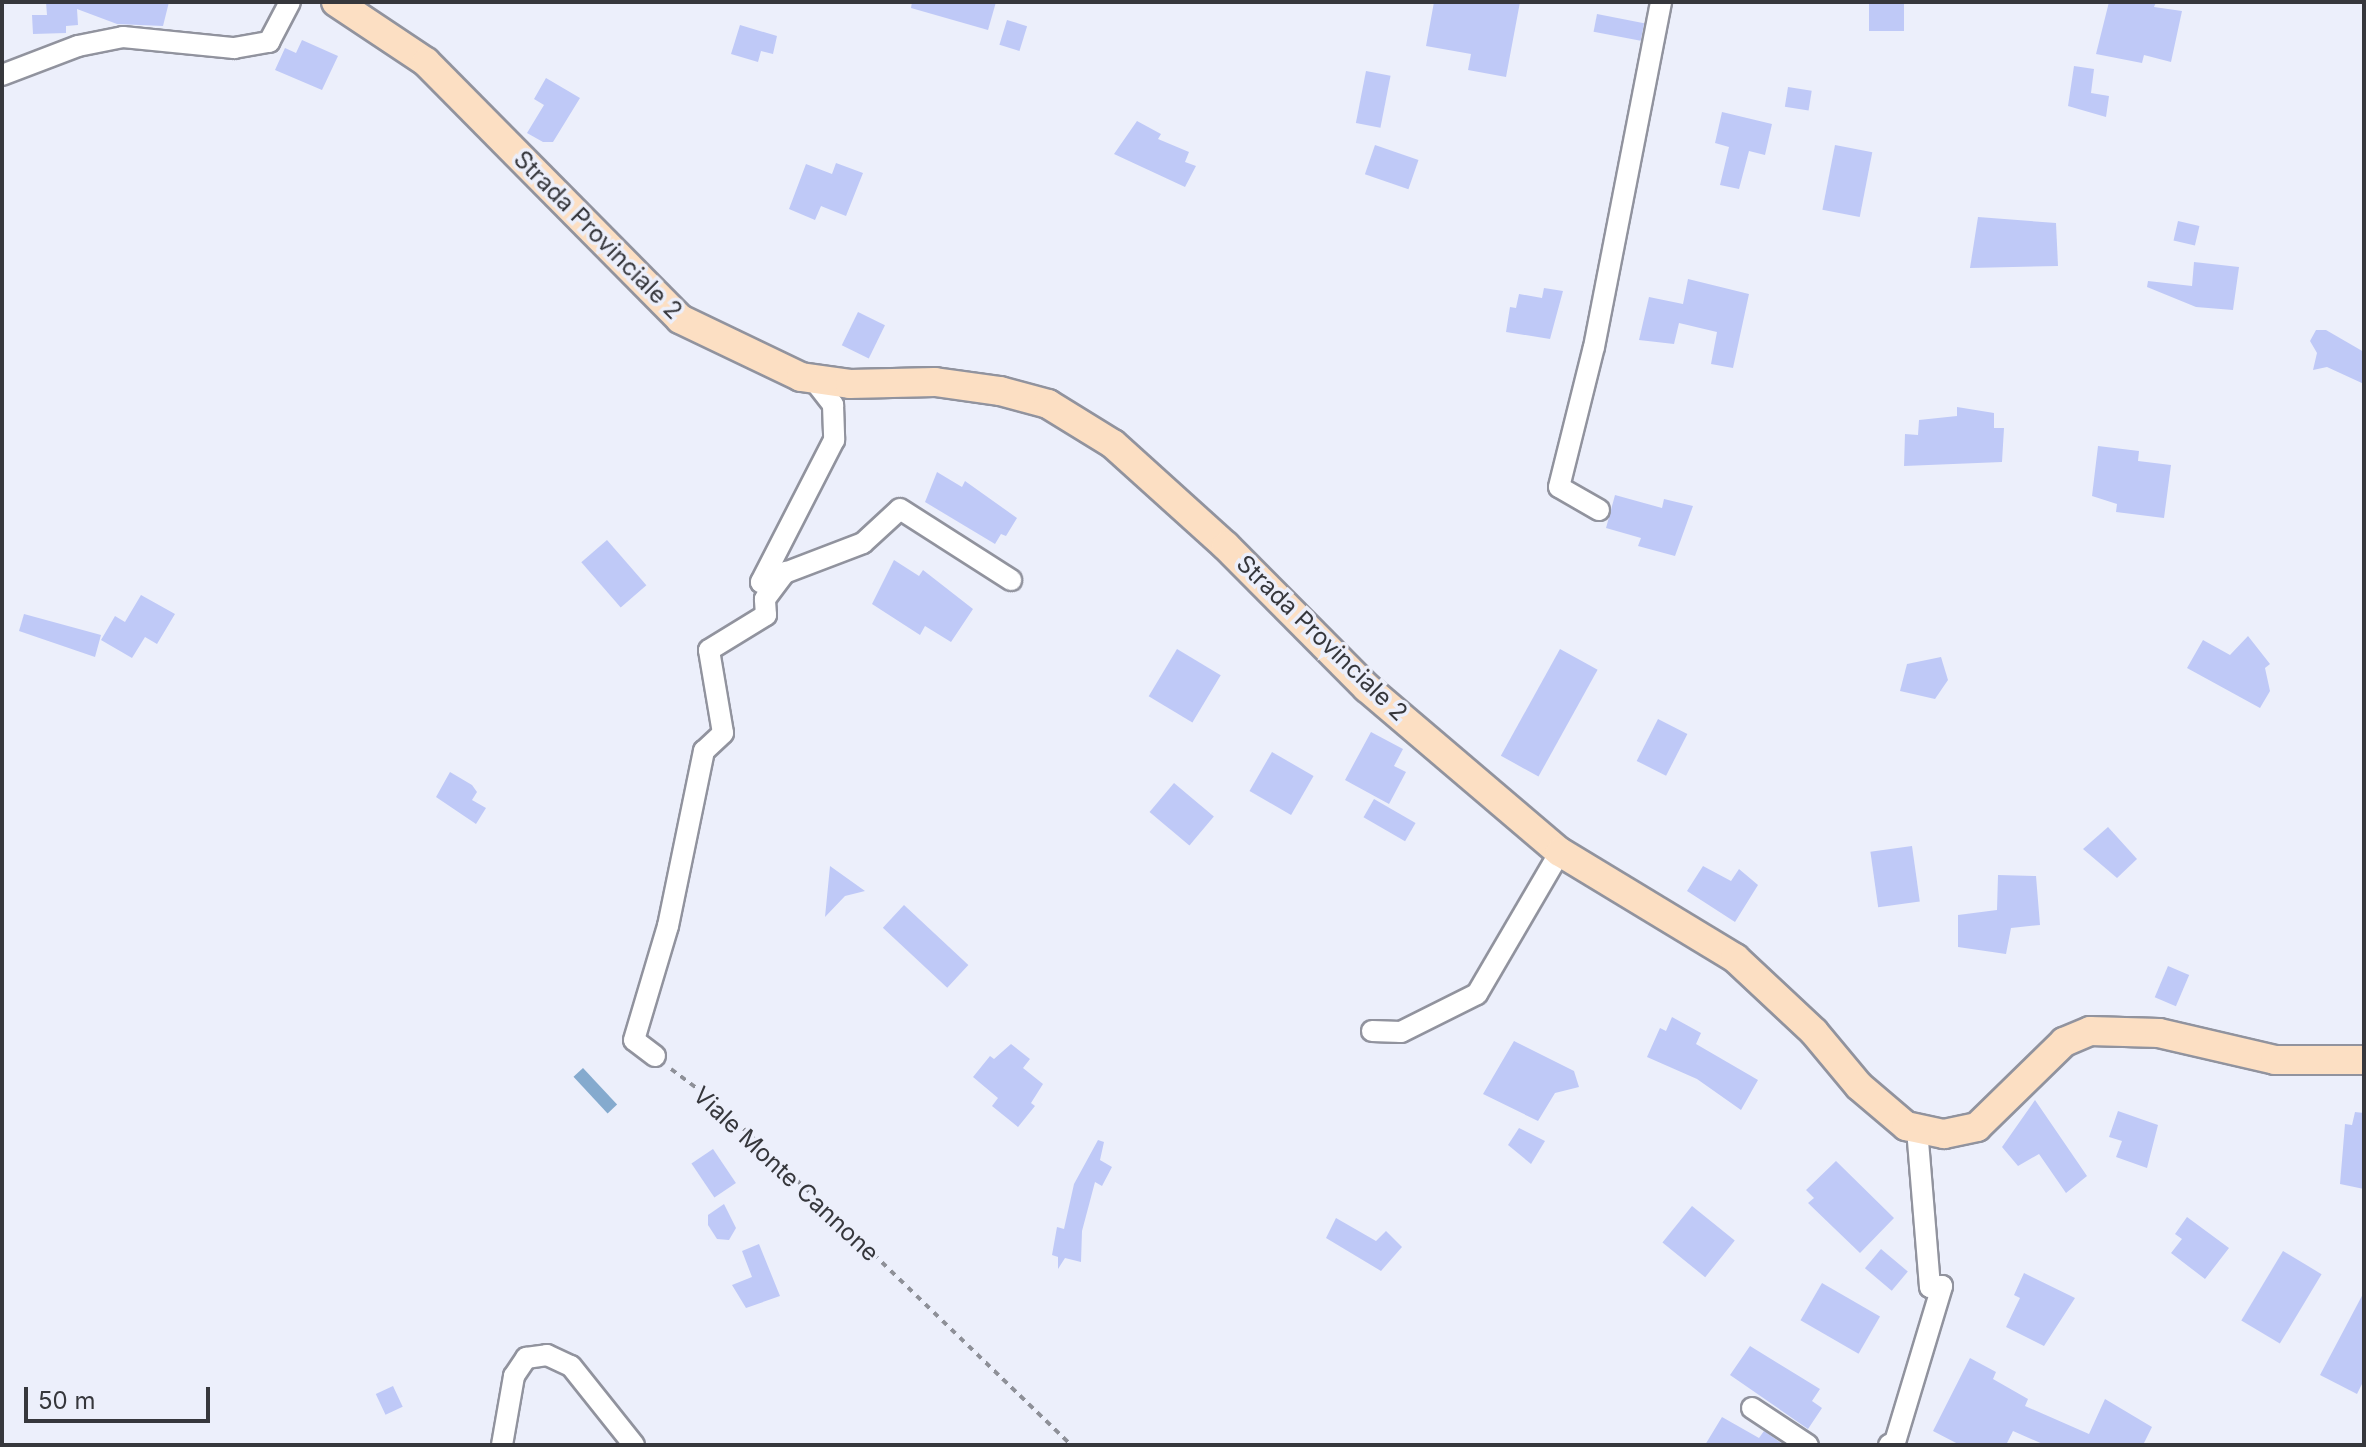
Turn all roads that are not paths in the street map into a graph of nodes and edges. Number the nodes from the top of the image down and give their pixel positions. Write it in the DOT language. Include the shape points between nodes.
graph roads {
  1 [pos="290,2"];
  2 [pos="336,2"];
  3 [pos="1661,2"];
  4 [pos="2,75"];
  5 [pos="813,379"];
  6 [pos="1599,510"];
  7 [pos="785,572"];
  8 [pos="1011,580"];
  9 [pos="1560,852"];
  10 [pos="1372,1031"];
  11 [pos="655,1056"];
  12 [pos="2364,1060"];
  13 [pos="1917,1128"];
  14 [pos="1752,1408"];
  15 [pos="502,1445"];
  16 [pos="634,1445"];
  17 [pos="1808,1445"];
  18 [pos="1889,1445"];
  1 -- 4 [label="street" via="269,42 234,48 123,37 78,46"];
  2 -- 5 [label="street, Strada Provinciale 2" via="426,62 680,319 763,362"];
  3 -- 6 [label="street" via="1594,347 1559,487"];
  5 -- 7 [label="street" via="833,405 834,440 761,582"];
  5 -- 9 [label="street, Strada Provinciale 2" via="850,384 935,382 1000,391 1048,404 1113,444 1226,546 1367,688"];
  7 -- 8 [label="street" via="863,543 900,509"];
  7 -- 11 [label="street" via="765,599 766,615 709,650 723,733 704,751 668,926 634,1040"];
  9 -- 10 [label="street" via="1477,994 1401,1032"];
  9 -- 13 [label="street, Strada Provinciale 2" via="1735,958 1814,1032 1859,1086 1906,1126"];
  12 -- 13 [label="street, Strada Provinciale 2" via="2275,1060 2159,1033 2090,1031 2064,1042 1977,1127 1944,1134"];
  13 -- 18 [label="street" via="1930,1287 1942,1286 1895,1442"];
  14 -- 17 [label="street"];
  15 -- 16 [label="street" via="514,1376 526,1358 547,1355 571,1366"];
}
